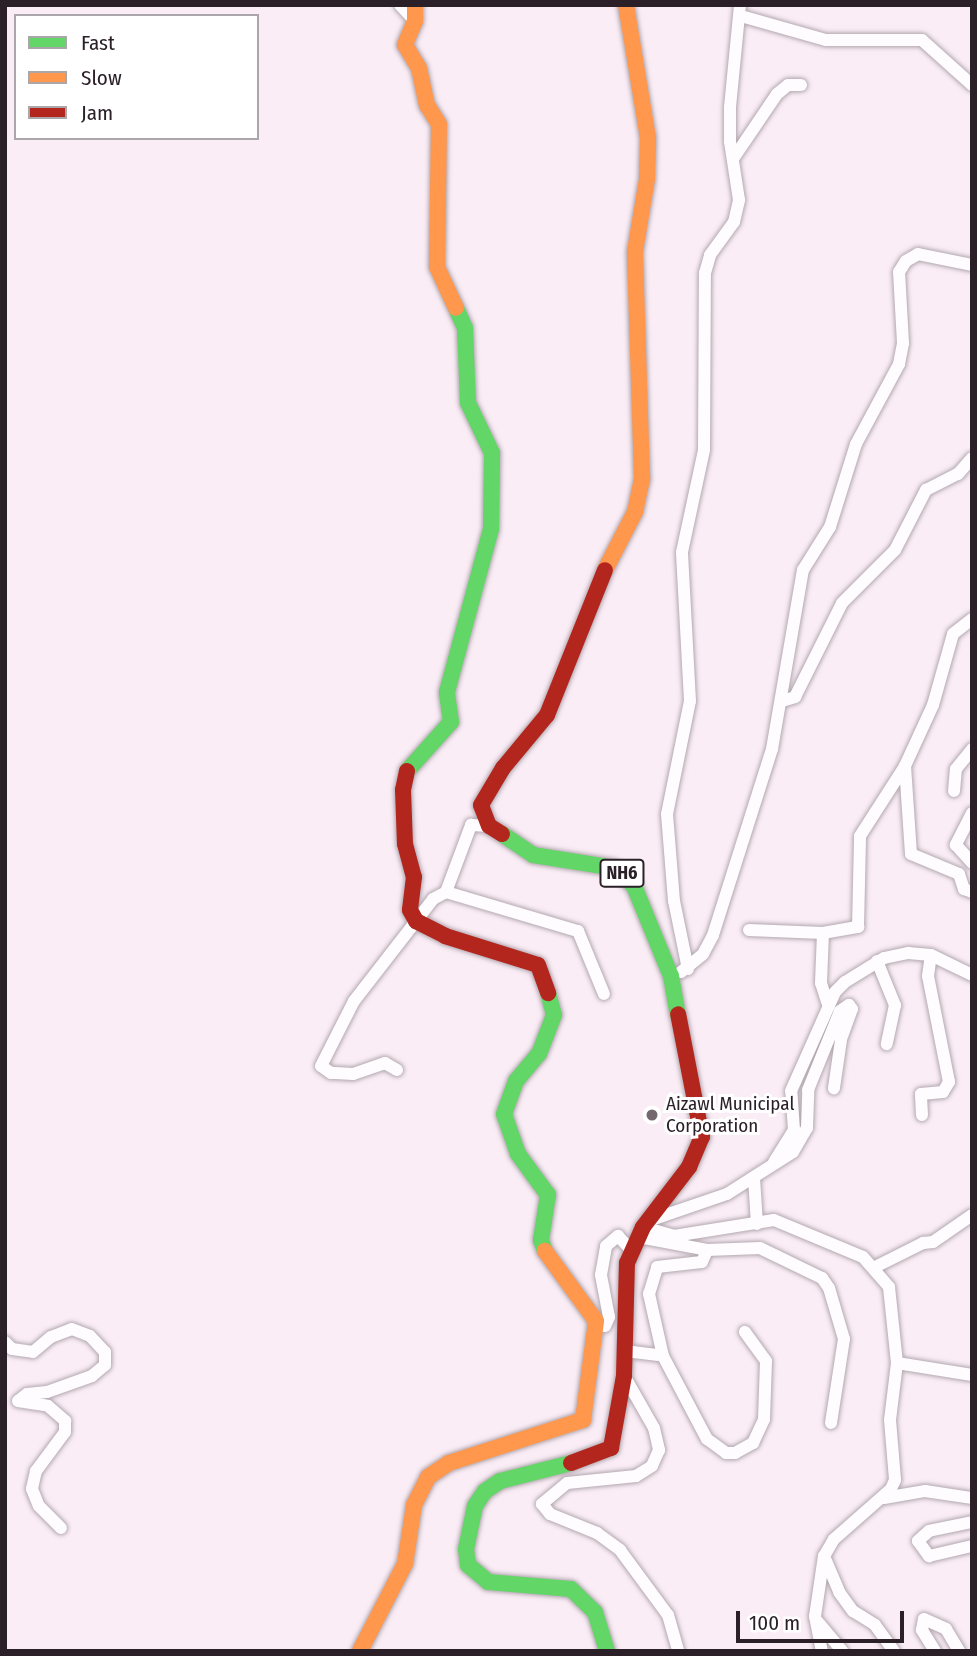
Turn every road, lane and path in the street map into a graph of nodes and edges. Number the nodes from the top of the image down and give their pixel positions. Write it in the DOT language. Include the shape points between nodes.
graph roads {
  1 [pos="400,5"];
  2 [pos="626,5"];
  3 [pos="740,11"];
  4 [pos="415,13"];
  5 [pos="801,85"];
  6 [pos="972,85"];
  7 [pos="733,159"];
  8 [pos="972,265"];
  9 [pos="972,458"];
  10 [pos="972,619"];
  11 [pos="782,701"];
  12 [pos="972,750"];
  13 [pos="905,766"];
  14 [pos="954,791"];
  15 [pos="972,813"];
  16 [pos="489,826"];
  17 [pos="972,863"];
  18 [pos="446,892"];
  19 [pos="972,892"];
  20 [pos="416,920"];
  21 [pos="749,930"];
  22 [pos="823,933"];
  23 [pos="931,955"];
  24 [pos="877,961"];
  25 [pos="688,969"];
  26 [pos="972,975"];
  27 [pos="671,976"];
  28 [pos="604,994"];
  29 [pos="829,1007"];
  30 [pos="887,1044"];
  31 [pos="397,1070"];
  32 [pos="834,1088"];
  33 [pos="922,1115"];
  34 [pos="770,1168"];
  35 [pos="754,1178"];
  36 [pos="972,1215"];
  37 [pos="757,1224"];
  38 [pos="640,1234"];
  39 [pos="706,1250"];
  40 [pos="875,1267"];
  41 [pos="596,1321"];
  42 [pos="745,1332"];
  43 [pos="5,1342"];
  44 [pos="625,1351"];
  45 [pos="663,1356"];
  46 [pos="897,1363"];
  47 [pos="972,1375"];
  48 [pos="624,1376"];
  49 [pos="831,1423"];
  50 [pos="972,1498"];
  51 [pos="880,1499"];
  52 [pos="972,1522"];
  53 [pos="61,1528"];
  54 [pos="972,1546"];
  55 [pos="824,1556"];
  56 [pos="815,1616"];
  57 [pos="360,1651"];
  58 [pos="607,1651"];
  59 [pos="678,1651"];
  60 [pos="821,1651"];
  61 [pos="842,1651"];
  62 [pos="894,1651"];
  63 [pos="935,1651"];
  64 [pos="959,1651"];
  1 -- 4 [label="street"];
  2 -- 16 [label="main road" via="648,138 647,179 635,251 642,478 635,512 593,594 547,715 489,788 481,805"];
  3 -- 6 [label="street" via="826,40 922,40"];
  3 -- 7 [label="street" via="737,61 730,85"];
  4 -- 20 [label="main road" via="405,45 419,68 428,105 439,124 442,149 437,267 465,328 468,403 492,453 491,529 447,692 451,722 409,764 403,790 405,844 414,877 410,910"];
  5 -- 7 [label="street" via="788,85 777,94"];
  7 -- 25 [label="street" via="738,210 709,256 705,273 704,450 682,552 690,701 667,814 674,901"];
  8 -- 11 [label="street" via="918,254 899,272 903,343 899,363 845,471 834,519 803,570"];
  9 -- 11 [label="street" via="958,474 926,490 895,550 842,603 797,694"];
  10 -- 13 [label="street" via="953,634 933,705"];
  11 -- 25 [label="street" via="772,748 713,935"];
  12 -- 14 [label="street" via="956,769"];
  13 -- 19 [label="street" via="911,854 959,874 964,889"];
  13 -- 22 [label="street" via="860,836 860,925"];
  15 -- 17 [label="street" via="956,845"];
  16 -- 18 [label="street" via="471,825"];
  16 -- 27 [label="main road, NH6" via="533,855 599,865 625,874"];
  18 -- 20 [label="street"];
  18 -- 28 [label="street" via="578,931"];
  20 -- 31 [label="street" via="354,1001 321,1066 331,1073 353,1073 385,1063"];
  20 -- 41 [label="main road" via="445,936 542,968 554,1015 539,1054 516,1081 503,1114 518,1154 548,1195 541,1240 549,1262"];
  21 -- 22 [label="street"];
  22 -- 29 [label="street" via="821,983"];
  23 -- 24 [label="street" via="908,953"];
  23 -- 26 [label="street"];
  23 -- 33 [label="street" via="928,976 949,1082 943,1092 921,1094"];
  24 -- 29 [label="street" via="845,982"];
  24 -- 30 [label="street" via="895,1004"];
  25 -- 27 [label="street"];
  27 -- 38 [label="main road, NH6" via="702,1137 689,1167"];
  29 -- 34 [label="street" via="791,1091 794,1130"];
  32 -- 34 [label="street" via="841,1040 852,1009 849,1005 840,1011 808,1090 805,1133 793,1152"];
  34 -- 35 [label="street"];
  35 -- 37 [label="street"];
  35 -- 38 [label="street"];
  36 -- 40 [label="street" via="933,1242"];
  37 -- 38 [label="street" via="674,1236"];
  37 -- 40 [label="street" via="774,1220 792,1225 845,1247"];
  38 -- 39 [label="street"];
  38 -- 41 [label="street" via="618,1236 606,1246 601,1275 610,1317 605,1326"];
  38 -- 44 [label="main road, NH6" via="622,1284"];
  39 -- 45 [label="street" via="702,1262 657,1267 649,1294"];
  39 -- 49 [label="street" via="760,1248 826,1283 844,1339"];
  40 -- 46 [label="street" via="889,1287"];
  41 -- 57 [label="main road" via="583,1420 449,1463 429,1477 414,1506 405,1564"];
  42 -- 45 [label="street" via="766,1361 764,1419 753,1443 735,1453 726,1453 707,1439"];
  43 -- 53 [label="street" via="12,1349 33,1352 61,1332 81,1330 105,1352 105,1365 92,1376 27,1394 18,1401 48,1406 65,1421 65,1432 36,1471 32,1489 39,1506"];
  44 -- 45 [label="street"];
  44 -- 48 [label="main road, NH6"];
  46 -- 47 [label="street"];
  46 -- 51 [label="street" via="890,1420 895,1480"];
  48 -- 58 [label="main road, NH6" via="620,1423 611,1448 500,1481 485,1491 475,1506 466,1549 468,1565 488,1582 571,1590 595,1612"];
  48 -- 59 [label="street" via="654,1428 659,1450 652,1466 636,1476 567,1483 542,1504 550,1514 597,1533 620,1550 668,1615"];
  50 -- 51 [label="street" via="925,1491"];
  51 -- 55 [label="street" via="834,1539"];
  52 -- 54 [label="street" via="929,1531 918,1541 929,1556"];
  55 -- 56 [label="street"];
  55 -- 62 [label="street" via="839,1592"];
  56 -- 60 [label="street"];
  56 -- 61 [label="street" via="822,1632"];
  63 -- 64 [label="street" via="922,1630 924,1619 946,1629"];
}
